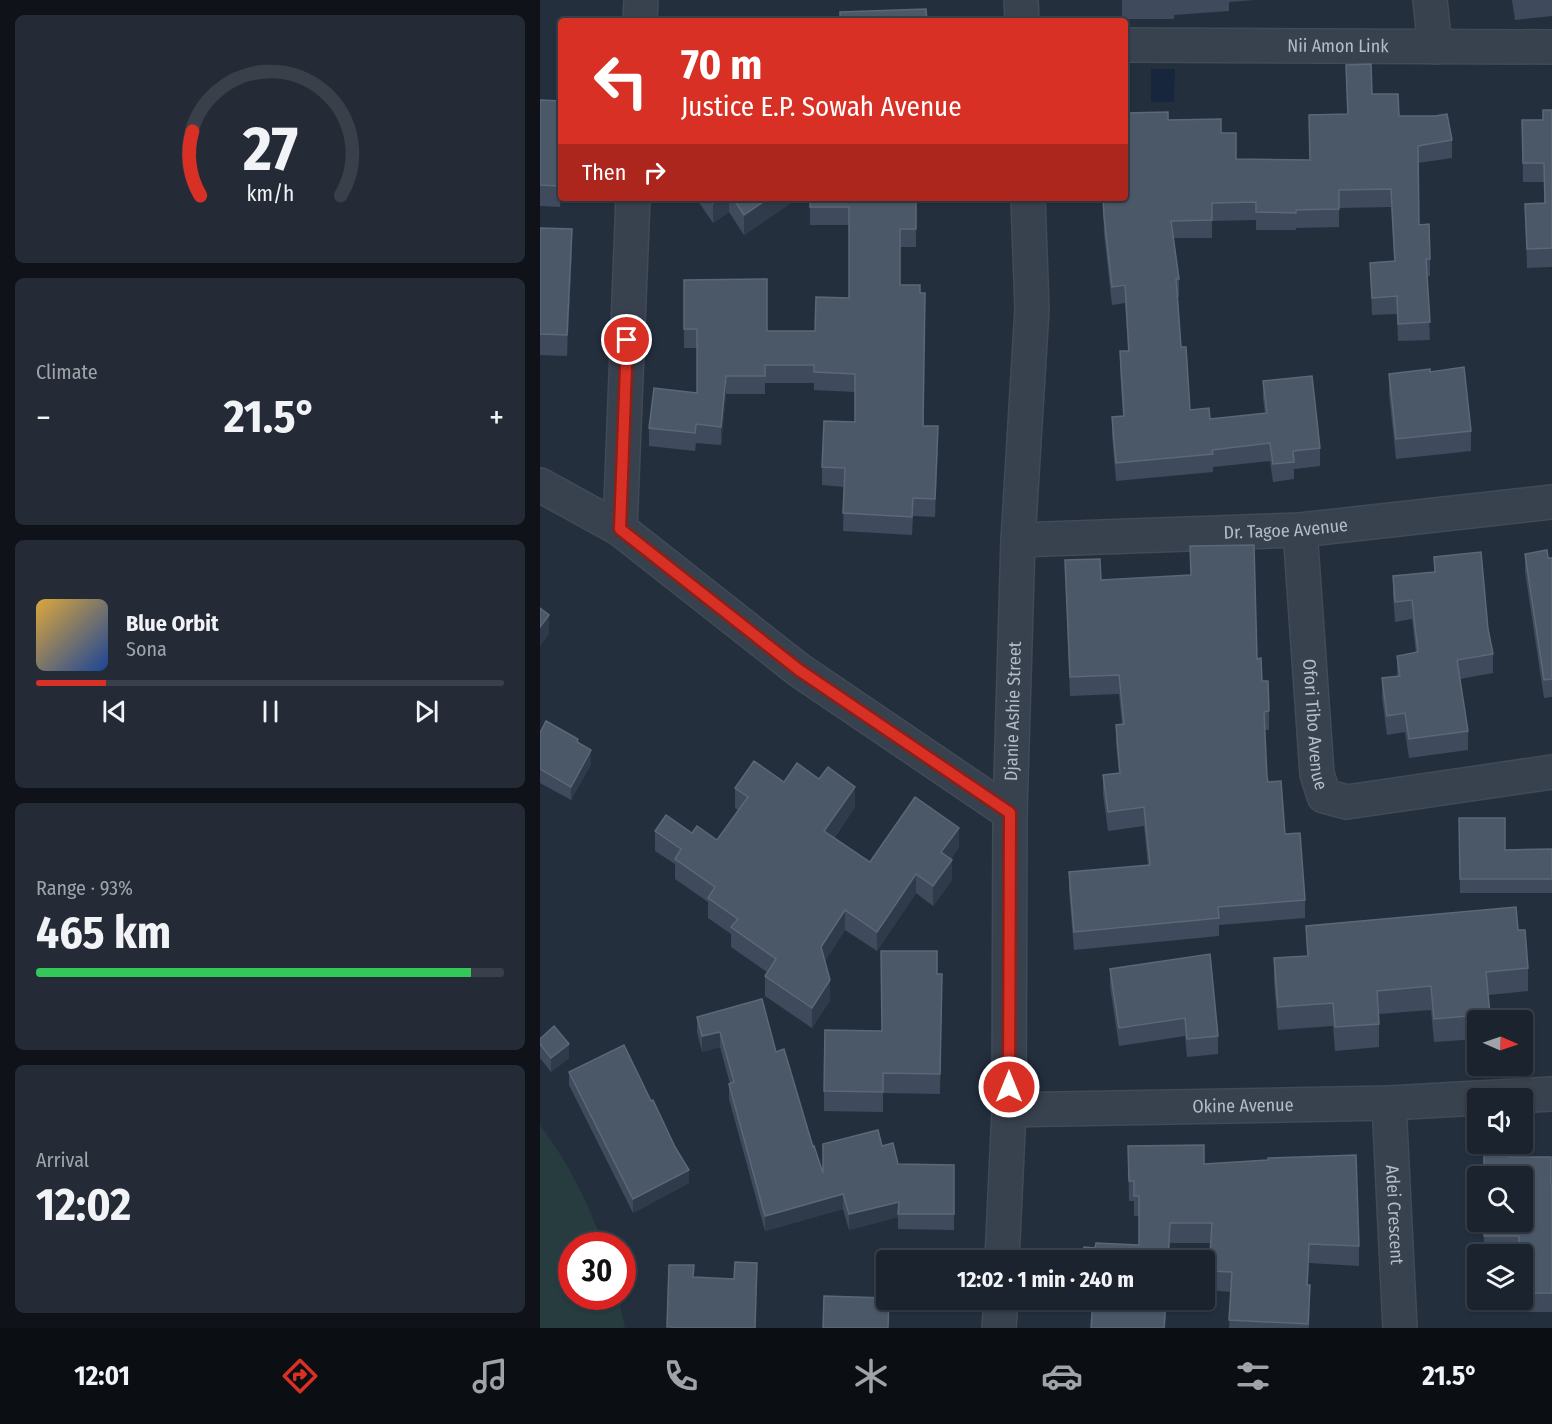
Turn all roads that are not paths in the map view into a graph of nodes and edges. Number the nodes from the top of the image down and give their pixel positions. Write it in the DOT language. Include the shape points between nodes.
graph roads {
  1 [pos="641,0"];
  2 [pos="1021,0"];
  3 [pos="1430,0"];
  4 [pos="640,18"];
  5 [pos="1022,18"];
  6 [pos="1128,45"];
  7 [pos="1435,46"];
  8 [pos="1552,47"];
  9 [pos="633,201"];
  10 [pos="1028,201"];
  11 [pos="540,485"];
  12 [pos="1552,502"];
  13 [pos="620,529"];
  14 [pos="1300,530"];
  15 [pos="1018,540"];
  16 [pos="1552,772"];
  17 [pos="1010,813"];
  18 [pos="1552,1094"];
  19 [pos="1533,1095"];
  20 [pos="1467,1099"];
  21 [pos="1389,1103"];
  22 [pos="1009,1110"];
  23 [pos="1002,1250"];
  24 [pos="1000,1310"];
  25 [pos="999,1328"];
  26 [pos="1400,1328"];
  1 -- 4 [label="street"];
  2 -- 5 [label="street"];
  3 -- 7 [label="street"];
  6 -- 7 [label="street, Nii Amon Link"];
  7 -- 8 [label="street, Nii Amon Link"];
  9 -- 13 [label="street"];
  10 -- 15 [label="street, Djanie Ashie Street" via="1032,309"];
  11 -- 13 [label="street"];
  12 -- 14 [label="street, Dr. Tagoe Avenue"];
  13 -- 17 [label="street" via="799,670"];
  14 -- 15 [label="street, Dr. Tagoe Avenue"];
  14 -- 16 [label="street, Ofori Tibo Avenue" via="1317,774 1324,796 1347,802"];
  15 -- 17 [label="street, Djanie Ashie Street"];
  17 -- 22 [label="street, Djanie Ashie Street"];
  18 -- 19 [label="street, Okine Avenue"];
  20 -- 21 [label="street, Okine Avenue"];
  21 -- 22 [label="street, Okine Avenue"];
  21 -- 26 [label="street, Adei Crescent"];
  22 -- 23 [label="street, Djanie Ashie Street"];
  24 -- 25 [label="street"];
}
